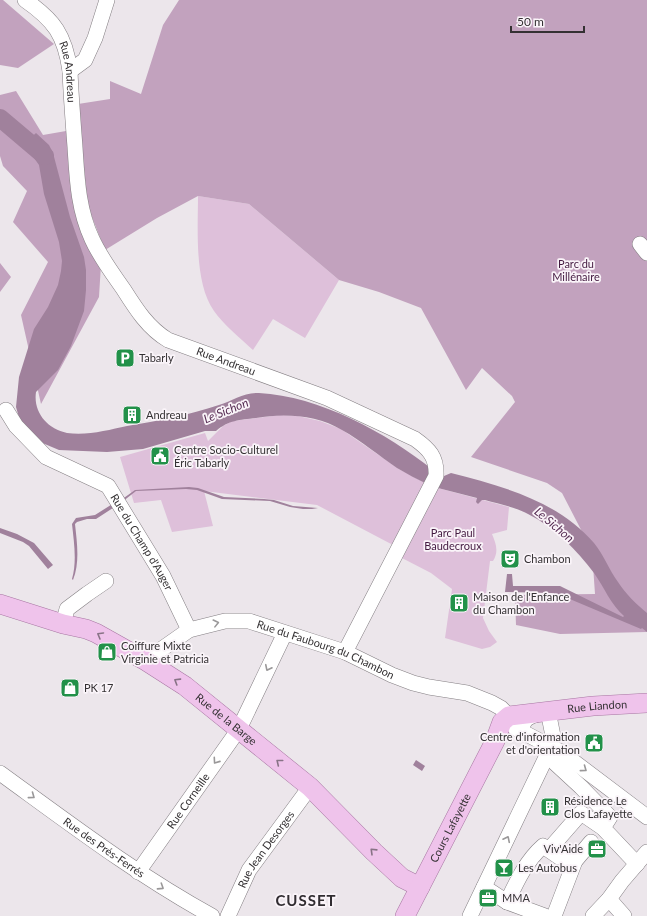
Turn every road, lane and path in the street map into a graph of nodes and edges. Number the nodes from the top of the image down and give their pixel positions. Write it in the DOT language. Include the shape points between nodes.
graph roads {
  1 [pos="25,0"];
  2 [pos="107,0"];
  3 [pos="70,71"];
  4 [pos="6,410"];
  5 [pos="106,581"];
  6 [pos="0,604"];
  7 [pos="63,624"];
  8 [pos="189,630"];
  9 [pos="285,633"];
  10 [pos="345,652"];
  11 [pos="146,661"];
  12 [pos="647,703"];
  13 [pos="548,711"];
  14 [pos="515,725"];
  15 [pos="239,730"];
  16 [pos="552,747"];
  17 [pos="0,774"];
  18 [pos="310,787"];
  19 [pos="647,817"];
  20 [pos="602,828"];
  21 [pos="591,842"];
  22 [pos="553,844"];
  23 [pos="647,852"];
  24 [pos="574,861"];
  25 [pos="637,864"];
  26 [pos="138,872"];
  27 [pos="420,887"];
  28 [pos="484,887"];
  29 [pos="609,899"];
  30 [pos="507,902"];
  31 [pos="474,915"];
  32 [pos="212,916"];
  33 [pos="228,916"];
  34 [pos="405,916"];
  35 [pos="545,916"];
  36 [pos="554,916"];
  37 [pos="593,916"];
  38 [pos="624,916"];
  1 -- 3 [label="street, Rue Andreau" via="40,10 61,37"];
  2 -- 3 [label="street" via="85,60"];
  3 -- 10 [label="street, Rue Andreau" via="78,194 84,219 100,255 150,326 168,340 326,398 415,439 430,452 436,467 436,476"];
  4 -- 8 [label="street, Rue du Champ d'Auger" via="16,426 46,457 108,486 163,576"];
  5 -- 7 [label="street" via="67,609"];
  6 -- 7 [label="main road, Rue de la Barge"];
  11 -- 7 [label="main road, Rue de la Barge, one-way" via="96,633"];
  8 -- 9 [label="street, Rue du Faubourg du Chambon, one-way" via="225,620 249,621"];
  8 -- 11 [label="street, Rue du Faubourg du Chambon"];
  9 -- 10 [label="street, Rue du Faubourg du Chambon"];
  9 -- 15 [label="street, Rue Corneille, one-way"];
  10 -- 14 [label="street, Rue du Faubourg du Chambon" via="413,683 467,693 492,703 501,708"];
  15 -- 11 [label="main road, Rue de la Barge, one-way" via="185,686"];
  12 -- 13 [label="main road, Rue Liandon"];
  13 -- 14 [label="main road, Rue Liandon"];
  13 -- 16 [label="street" via="553,736"];
  14 -- 16 [label="street, Rue du Faubourg du Chambon"];
  14 -- 27 [label="main road, Cours Lafayette" via="495,741"];
  18 -- 15 [label="main road, Rue de la Barge, one-way"];
  15 -- 26 [label="street, Rue Corneille, one-way"];
  16 -- 19 [label="street, Rue du Faubourg du Chambon, one-way"];
  16 -- 20 [label="street" via="555,763 610,817"];
  28 -- 16 [label="street, one-way"];
  17 -- 26 [label="street, Rue des Prés-Ferrés, one-way"];
  27 -- 18 [label="main road, Rue de la Barge, one-way" via="402,878"];
  18 -- 33 [label="street, Rue Jean Desorges" via="249,870"];
  20 -- 22 [label="street" via="581,813"];
  20 -- 25 [label="street"];
  21 -- 24 [label="street"];
  23 -- 25 [label="street"];
  24 -- 30 [label="street" via="559,857 543,846 522,872"];
  24 -- 36 [label="street"];
  25 -- 29 [label="street"];
  26 -- 32 [label="street, Rue des Prés-Ferrés, one-way"];
  27 -- 34 [label="main road, Cours Lafayette"];
  28 -- 30 [label="street"];
  28 -- 31 [label="street"];
  29 -- 37 [label="street"];
  29 -- 38 [label="street"];
  30 -- 35 [label="street"];
}
